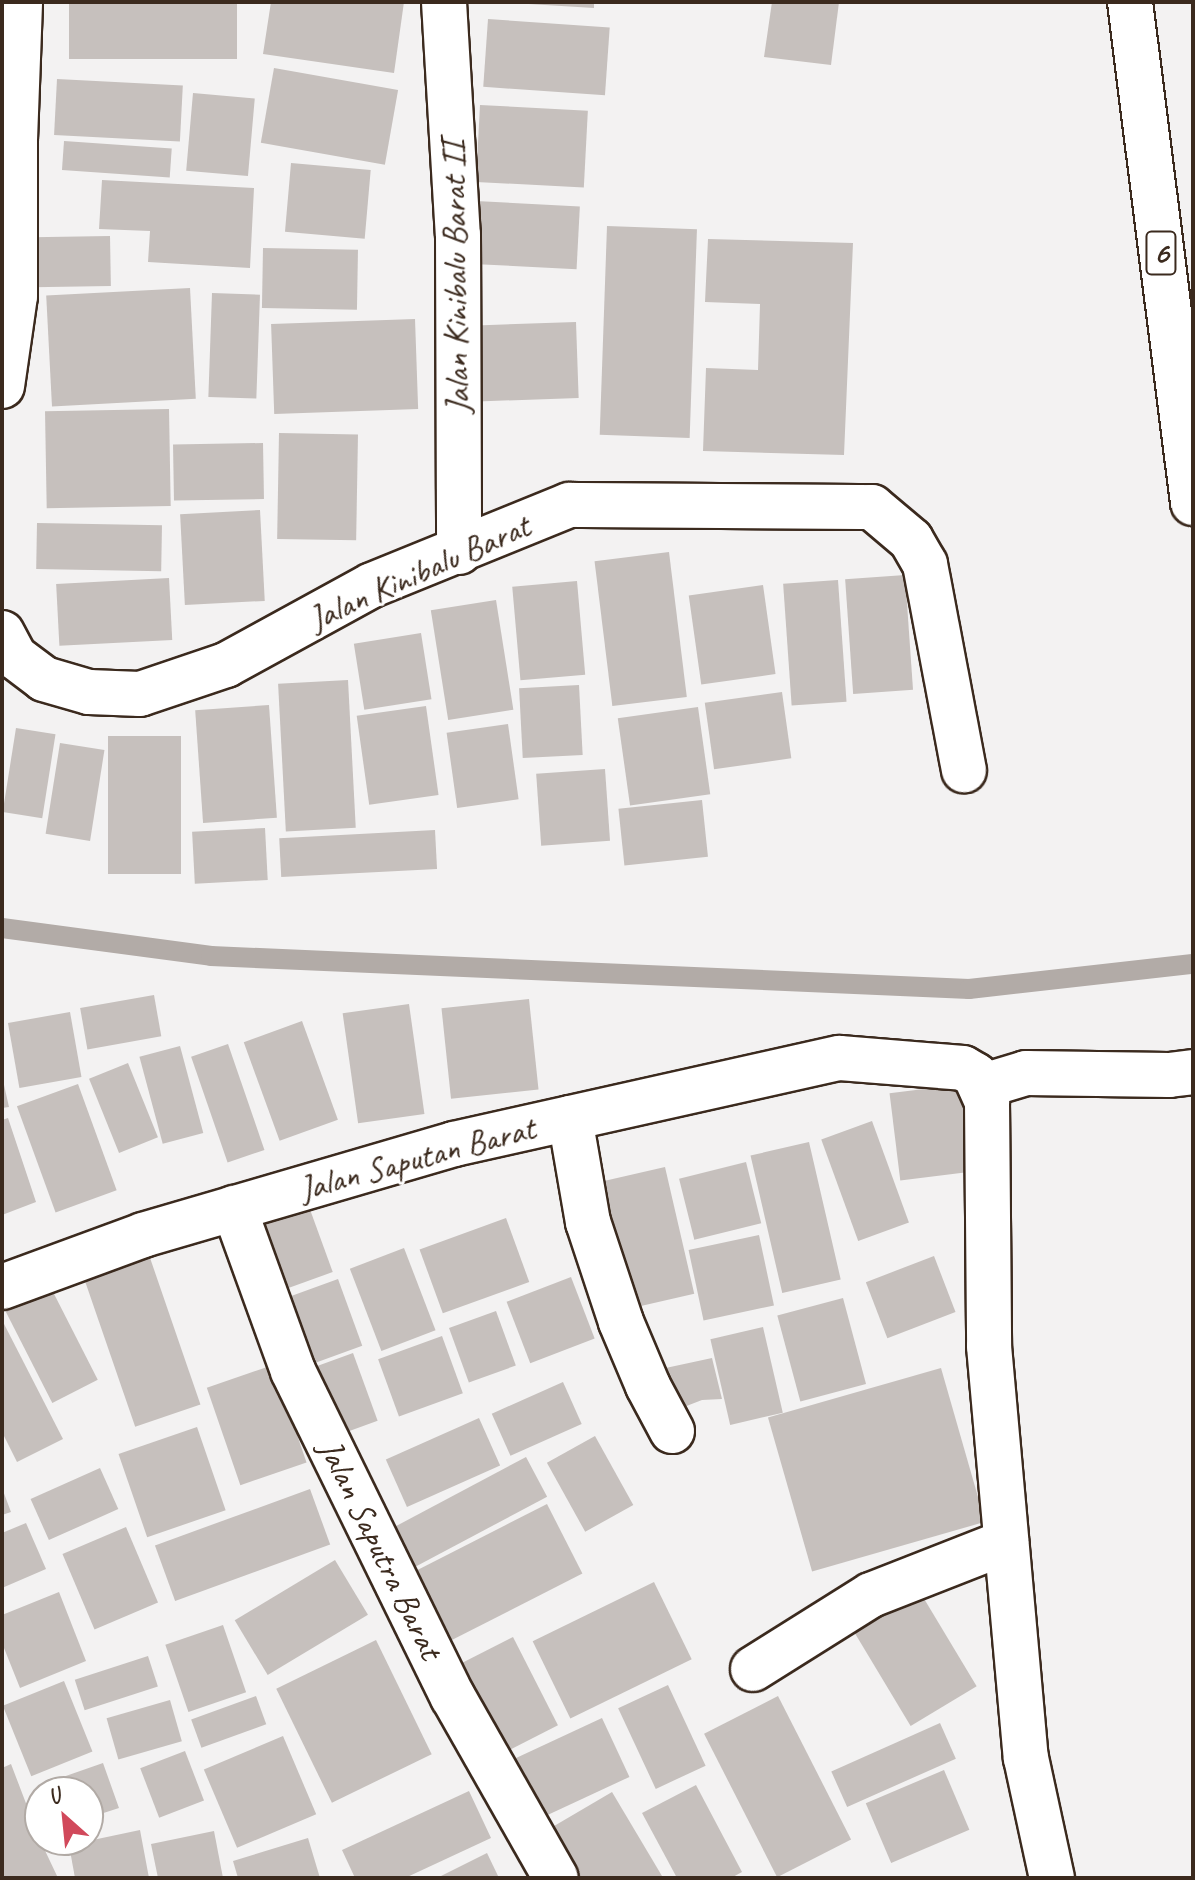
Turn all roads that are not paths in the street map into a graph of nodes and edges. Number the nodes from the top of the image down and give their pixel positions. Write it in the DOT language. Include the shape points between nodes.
graph roads {
  1 [pos="20,2"];
  2 [pos="444,2"];
  3 [pos="1130,2"];
  4 [pos="8,140"];
  5 [pos="2,386"];
  6 [pos="1193,503"];
  7 [pos="459,552"];
  8 [pos="2,633"];
  9 [pos="964,770"];
  10 [pos="1193,1072"];
  11 [pos="983,1086"];
  12 [pos="570,1118"];
  13 [pos="234,1208"];
  14 [pos="2,1287"];
  15 [pos="672,1431"];
  16 [pos="1006,1542"];
  17 [pos="753,1669"];
  18 [pos="556,1878"];
  19 [pos="1052,1878"];
  1 -- 4 [label="main road"];
  2 -- 7 [label="main road, Jalan Kinibalu Barat II" via="458,235"];
  3 -- 6 [label="main road, 6"];
  4 -- 5 [label="main road" via="15,296"];
  7 -- 8 [label="main road, Jalan Kinibalu Barat" via="372,585 226,665 140,694 89,692 44,679 15,657"];
  7 -- 9 [label="main road, Jalan Kinibalu Barat" via="569,505 872,507 911,540 925,564"];
  10 -- 11 [label="main road" via="1026,1073"];
  11 -- 12 [label="main road, Jalan Saputan Barat" via="963,1068 840,1058"];
  11 -- 16 [label="main road" via="989,1346"];
  12 -- 13 [label="main road, Jalan Saputan Barat" via="454,1144"];
  12 -- 15 [label="main road" via="588,1222 621,1322"];
  13 -- 14 [label="main road, Jalan Saputan Barat"];
  13 -- 18 [label="main road, Jalan Saputra Barat" via="293,1371 453,1697"];
  16 -- 17 [label="main road" via="871,1595"];
  16 -- 19 [label="main road" via="1026,1758"];
}
